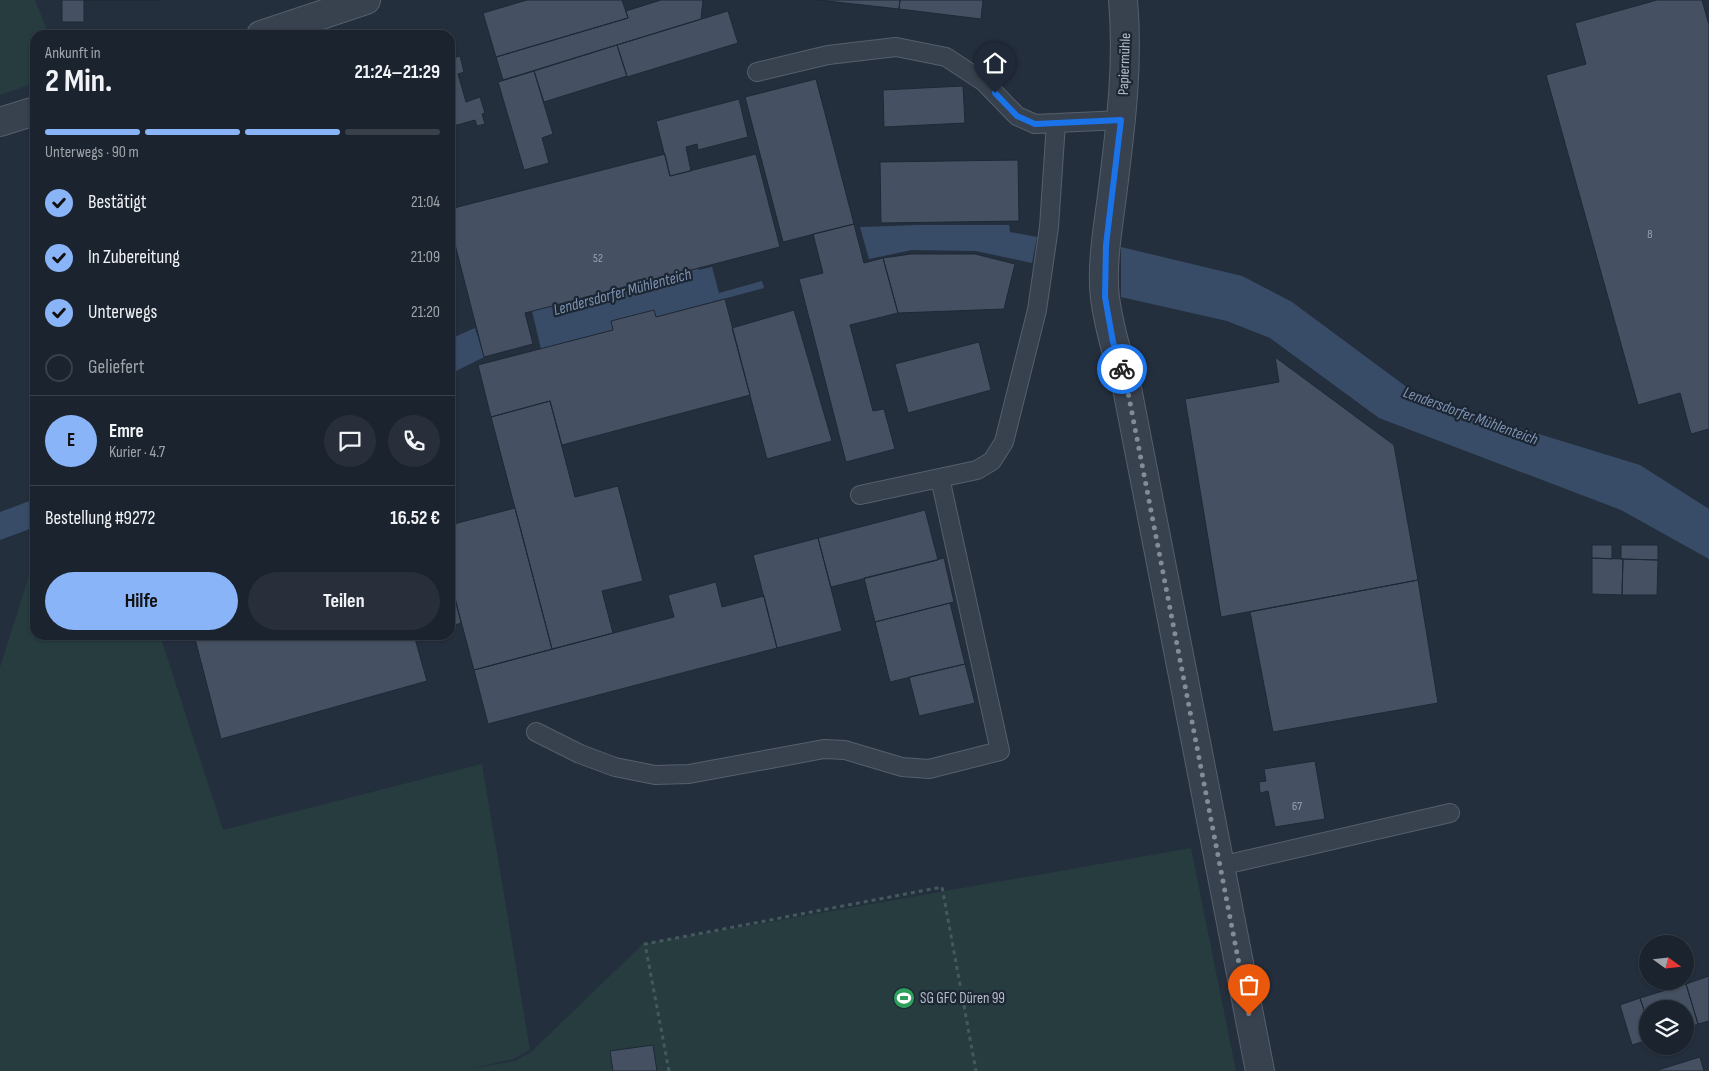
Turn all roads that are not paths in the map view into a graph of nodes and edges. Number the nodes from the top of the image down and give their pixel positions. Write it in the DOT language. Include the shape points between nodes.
graph roads {
  1 [pos="366,0"];
  2 [pos="1123,0"];
  3 [pos="277,30"];
  4 [pos="757,72"];
  5 [pos="30,113"];
  6 [pos="1121,120"];
  7 [pos="0,122"];
  8 [pos="1056,123"];
  9 [pos="940,478"];
  10 [pos="860,495"];
  11 [pos="536,732"];
  12 [pos="1450,813"];
  13 [pos="1220,866"];
  14 [pos="1260,1071"];
  1 -- 3 [label="street"];
  2 -- 6 [label="street, Papiermühle" via="1126,69"];
  4 -- 8 [label="lane" via="828,55 896,47 946,56 984,82 1017,116 1035,124"];
  5 -- 7 [label="street"];
  6 -- 8 [label="lane"];
  6 -- 13 [label="street, Papiermühle" via="1106,245 1105,297 1113,342 1126,382"];
  8 -- 9 [label="lane" via="1049,226 1037,310 1004,442 992,461 977,470"];
  9 -- 10 [label="lane"];
  9 -- 11 [label="lane" via="1000,751 929,769 902,767 845,750 824,749 689,774 655,775 615,767"];
  12 -- 13 [label="lane"];
  13 -- 14 [label="street, Papiermühle"];
}
